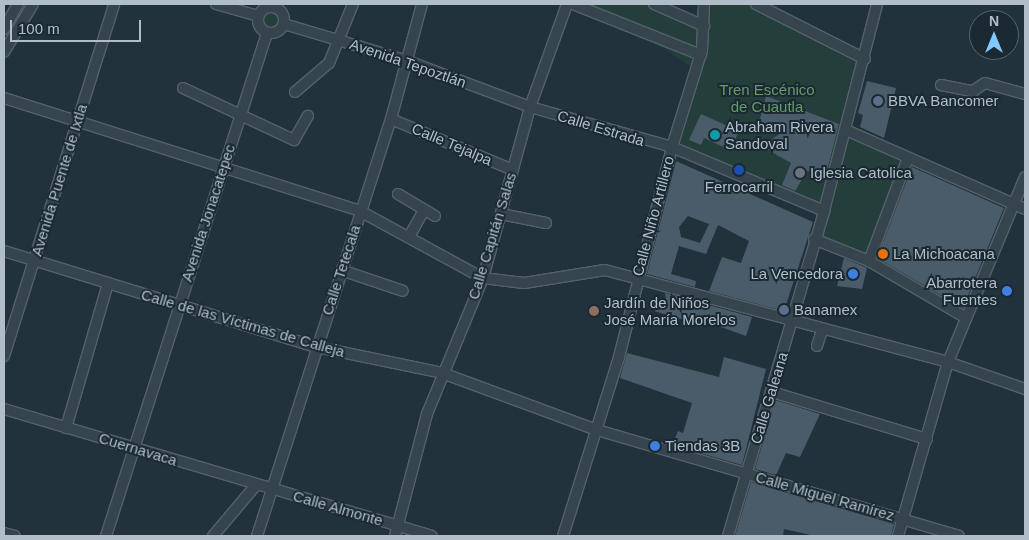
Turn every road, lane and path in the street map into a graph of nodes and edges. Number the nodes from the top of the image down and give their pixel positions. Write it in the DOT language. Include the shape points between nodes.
graph roads {
  1 [pos="18,4"];
  2 [pos="33,4"];
  3 [pos="114,4"];
  4 [pos="216,4"];
  5 [pos="353,4"];
  6 [pos="422,4"];
  7 [pos="567,4"];
  8 [pos="573,4"];
  9 [pos="654,4"];
  10 [pos="704,4"];
  11 [pos="756,4"];
  12 [pos="878,4"];
  13 [pos="276,5"];
  14 [pos="258,16"];
  15 [pos="284,24"];
  16 [pos="704,26"];
  17 [pos="4,28"];
  18 [pos="267,33"];
  19 [pos="341,41"];
  20 [pos="4,52"];
  21 [pos="701,55"];
  22 [pos="865,59"];
  23 [pos="405,60"];
  24 [pos="941,85"];
  25 [pos="183,88"];
  26 [pos="295,92"];
  27 [pos="1025,94"];
  28 [pos="4,98"];
  29 [pos="530,107"];
  30 [pos="241,112"];
  31 [pos="308,116"];
  32 [pos="391,119"];
  33 [pos="77,121"];
  34 [pos="846,130"];
  35 [pos="672,147"];
  36 [pos="908,158"];
  37 [pos="222,168"];
  38 [pos="513,170"];
  39 [pos="1025,177"];
  40 [pos="398,194"];
  41 [pos="1014,204"];
  42 [pos="1025,209"];
  43 [pos="424,210"];
  44 [pos="360,211"];
  45 [pos="824,211"];
  46 [pos="501,214"];
  47 [pos="435,216"];
  48 [pos="546,222"];
  49 [pos="409,237"];
  50 [pos="814,239"];
  51 [pos="4,251"];
  52 [pos="34,261"];
  53 [pos="870,261"];
  54 [pos="341,270"];
  55 [pos="482,278"];
  56 [pos="636,281"];
  57 [pos="108,284"];
  58 [pos="404,291"];
  59 [pos="178,306"];
  60 [pos="966,318"];
  61 [pos="791,321"];
  62 [pos="822,331"];
  63 [pos="817,346"];
  64 [pos="316,347"];
  65 [pos="4,356"];
  66 [pos="948,362"];
  67 [pos="442,374"];
  68 [pos="1025,389"];
  69 [pos="772,392"];
  70 [pos="4,409"];
  71 [pos="66,428"];
  72 [pos="597,430"];
  73 [pos="927,439"];
  74 [pos="136,448"];
  75 [pos="746,474"];
  76 [pos="257,484"];
  77 [pos="272,488"];
  78 [pos="904,518"];
  79 [pos="398,525"];
  80 [pos="4,533"];
  81 [pos="15,536"];
  82 [pos="106,536"];
  83 [pos="213,536"];
  84 [pos="257,536"];
  85 [pos="395,536"];
  86 [pos="432,536"];
  87 [pos="563,536"];
  88 [pos="728,536"];
  89 [pos="898,536"];
  90 [pos="959,536"];
  1 -- 17 [label="street"];
  2 -- 20 [label="street"];
  3 -- 33 [label="street, Avenida Puente de Ixtla"];
  4 -- 14 [label="street"];
  5 -- 19 [label="street"];
  6 -- 23 [label="street, Calle Tetecala"];
  7 -- 29 [label="street, Calle Capitán Salas"];
  8 -- 21 [label="street"];
  9 -- 16 [label="street"];
  10 -- 16 [label="street, Calle Niño Artillero"];
  11 -- 22 [label="street"];
  12 -- 22 [label="street, Calle Galeana"];
  13 -- 14 [label="street"];
  13 -- 15 [label="street"];
  14 -- 18 [label="street" via="261,30"];
  15 -- 18 [label="street" via="280,30"];
  15 -- 19 [label="street, Avenida Tepoztlán"];
  16 -- 21 [label="street, Calle Niño Artillero"];
  18 -- 30 [label="street, Avenida Jonacatepec"];
  19 -- 23 [label="street, Avenida Tepoztlán"];
  19 -- 26 [label="street" via="329,63"];
  21 -- 35 [label="street, Calle Niño Artillero"];
  22 -- 34 [label="street, Calle Galeana"];
  23 -- 29 [label="street, Avenida Tepoztlán"];
  23 -- 32 [label="street, Calle Tetecala"];
  24 -- 27 [label="street" via="973,91 990,83"];
  25 -- 30 [label="street"];
  28 -- 33 [label="street"];
  29 -- 35 [label="street, Calle Estrada"];
  29 -- 38 [label="street, Calle Capitán Salas"];
  30 -- 31 [label="street" via="294,140"];
  30 -- 37 [label="street, Avenida Jonacatepec"];
  32 -- 38 [label="street, Calle Tejalpa"];
  32 -- 44 [label="street, Calle Tetecala"];
  33 -- 37 [label="street"];
  33 -- 52 [label="street, Avenida Puente de Ixtla"];
  34 -- 36 [label="street"];
  34 -- 45 [label="street, Calle Galeana"];
  35 -- 45 [label="street, Calle Estrada"];
  35 -- 56 [label="street, Calle Niño Artillero"];
  36 -- 41 [label="street"];
  36 -- 53 [label="street"];
  37 -- 44 [label="street"];
  37 -- 59 [label="street, Avenida Jonacatepec"];
  38 -- 46 [label="street, Calle Capitán Salas"];
  39 -- 41 [label="street"];
  40 -- 43 [label="street"];
  41 -- 42 [label="street"];
  41 -- 60 [label="street"];
  43 -- 47 [label="street"];
  43 -- 49 [label="street"];
  44 -- 49 [label="street"];
  44 -- 54 [label="street, Calle Tetecala"];
  45 -- 50 [label="street, Calle Galeana"];
  46 -- 48 [label="street"];
  46 -- 55 [label="street, Calle Capitán Salas"];
  49 -- 55 [label="street"];
  50 -- 53 [label="street"];
  50 -- 61 [label="street, Calle Galeana"];
  51 -- 52 [label="street, Calle de las Víctimas de Calleja"];
  52 -- 57 [label="street, Calle de las Víctimas de Calleja"];
  52 -- 65 [label="street, Avenida Puente de Ixtla"];
  53 -- 60 [label="street"];
  54 -- 58 [label="street"];
  54 -- 64 [label="street, Calle Tetecala"];
  55 -- 56 [label="street" via="524,283 605,270"];
  55 -- 67 [label="street, Calle Capitán Salas"];
  56 -- 61 [label="street"];
  56 -- 72 [label="street, Calle Niño Artillero"];
  57 -- 59 [label="street, Calle de las Víctimas de Calleja"];
  57 -- 71 [label="street"];
  59 -- 64 [label="street, Calle de las Víctimas de Calleja"];
  59 -- 74 [label="street, Avenida Jonacatepec"];
  60 -- 66 [label="street"];
  61 -- 62 [label="street"];
  61 -- 69 [label="street, Calle Galeana"];
  62 -- 63 [label="street"];
  62 -- 66 [label="street"];
  64 -- 67 [label="street, Calle de las Víctimas de Calleja"];
  64 -- 77 [label="street, Calle Tetecala"];
  66 -- 68 [label="street"];
  66 -- 73 [label="street"];
  67 -- 72 [label="street, Calle de las Víctimas de Calleja"];
  67 -- 79 [label="street, Calle Capitán Salas"];
  69 -- 73 [label="street"];
  69 -- 75 [label="street, Calle Galeana"];
  70 -- 71 [label="street, Cuernavaca"];
  71 -- 74 [label="street, Cuernavaca"];
  72 -- 75 [label="street, Calle Miguel Ramírez"];
  72 -- 87 [label="street, Calle Niño Artillero"];
  73 -- 78 [label="street"];
  74 -- 76 [label="street, Cuernavaca"];
  74 -- 82 [label="street, Avenida Jonacatepec"];
  75 -- 78 [label="street, Calle Miguel Ramírez"];
  75 -- 88 [label="street, Calle Galeana"];
  76 -- 77 [label="street, Cuernavaca"];
  76 -- 83 [label="street"];
  77 -- 79 [label="street, Calle Almonte"];
  77 -- 84 [label="street, Calle Tetecala"];
  78 -- 89 [label="street"];
  78 -- 90 [label="street, Calle Miguel Ramírez"];
  79 -- 85 [label="street, Calle Capitán Salas"];
  79 -- 86 [label="street, Calle Almonte"];
  80 -- 81 [label="street"];
}
